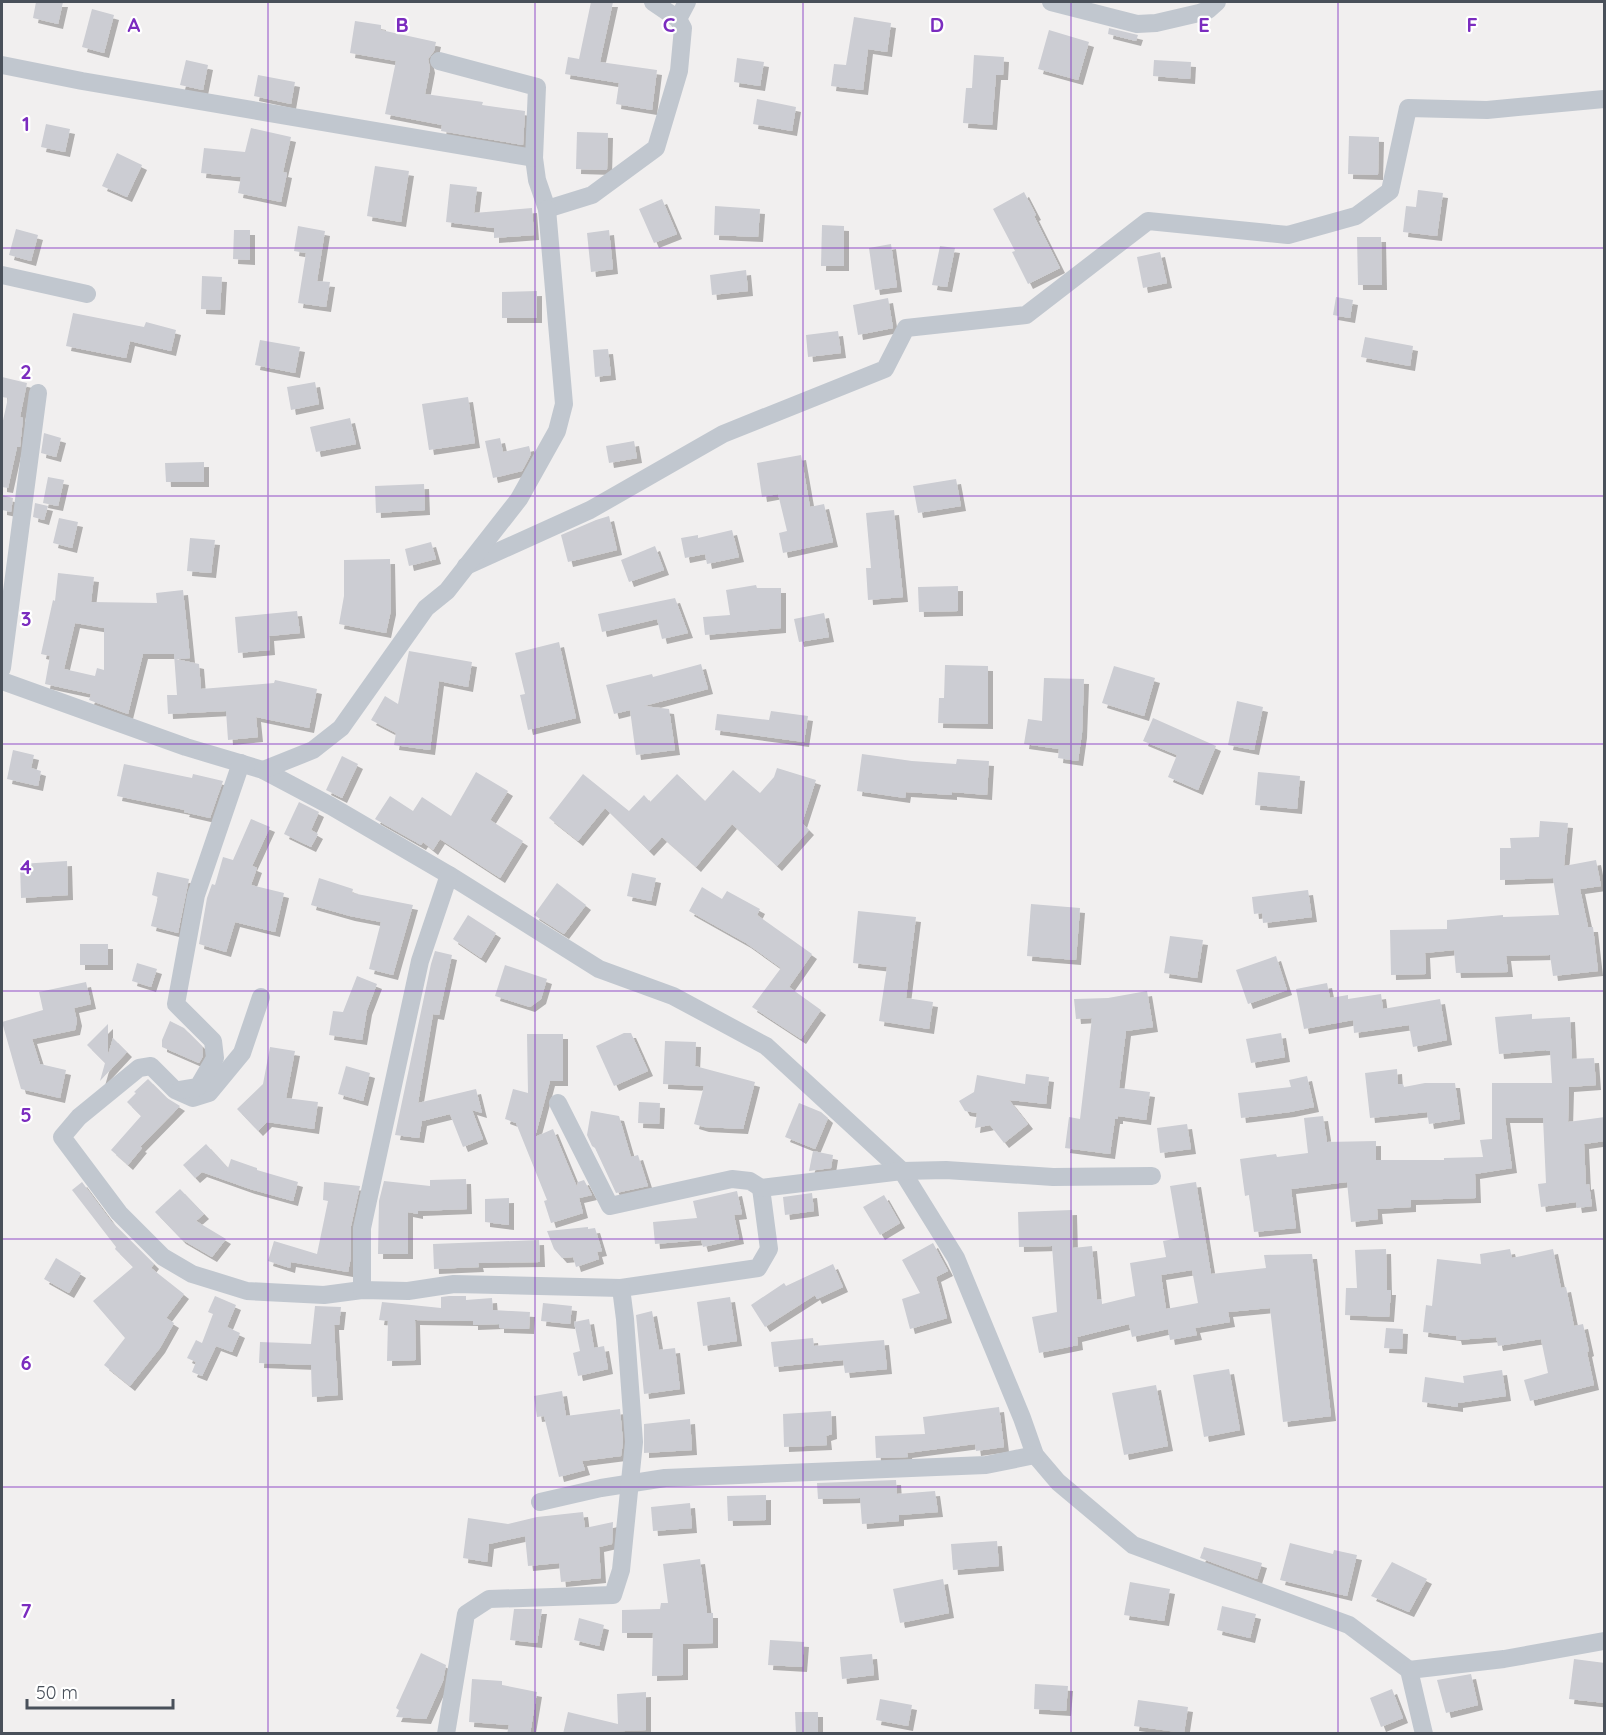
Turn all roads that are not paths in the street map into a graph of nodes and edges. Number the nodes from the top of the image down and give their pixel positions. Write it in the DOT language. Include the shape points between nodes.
graph roads {
  1 [pos="653,2"];
  2 [pos="687,2"];
  3 [pos="1051,2"];
  4 [pos="1217,2"];
  5 [pos="678,19"];
  6 [pos="439,61"];
  7 [pos="2,65"];
  8 [pos="1605,99"];
  9 [pos="534,158"];
  10 [pos="547,209"];
  11 [pos="2,275"];
  12 [pos="87,294"];
  13 [pos="38,393"];
  14 [pos="466,566"];
  15 [pos="2,668"];
  16 [pos="2,681"];
  17 [pos="241,763"];
  18 [pos="263,770"];
  19 [pos="449,875"];
  20 [pos="261,997"];
  21 [pos="175,1090"];
  22 [pos="558,1103"];
  23 [pos="902,1171"];
  24 [pos="1152,1176"];
  25 [pos="761,1188"];
  26 [pos="621,1288"];
  27 [pos="362,1290"];
  28 [pos="1035,1455"];
  29 [pos="631,1483"];
  30 [pos="540,1502"];
  31 [pos="1605,1641"];
  32 [pos="1409,1670"];
  33 [pos="446,1734"];
  34 [pos="1424,1734"];
  1 -- 5 [label="street"];
  2 -- 5 [label="street"];
  3 -- 4 [label="street" via="1137,24 1199,13"];
  5 -- 10 [label="street" via="684,28 680,71 656,148 592,195"];
  6 -- 9 [label="street" via="537,87"];
  7 -- 9 [label="street"];
  8 -- 14 [label="street" via="1487,110 1408,108 1390,191 1356,216 1288,236 1148,221 1026,315 906,328 885,369 723,434 590,510"];
  9 -- 10 [label="street"];
  10 -- 14 [label="street" via="564,404 557,431 519,499"];
  11 -- 12 [label="street"];
  13 -- 15 [label="street"];
  14 -- 18 [label="street" via="447,591 426,608 341,728 313,750"];
  16 -- 17 [label="street"];
  17 -- 18 [label="street"];
  17 -- 21 [label="street" via="196,894 176,1004 213,1041 215,1058 198,1087"];
  18 -- 19 [label="street"];
  19 -- 23 [label="street" via="599,969 673,996 766,1046"];
  19 -- 27 [label="street" via="420,961 362,1228"];
  20 -- 21 [label="street" via="242,1053 209,1093 193,1098"];
  21 -- 27 [label="street" via="151,1066 139,1068 79,1116 62,1137 119,1213 163,1257 192,1274 247,1291 324,1295"];
  22 -- 25 [label="street" via="610,1206 732,1179 750,1181"];
  23 -- 24 [label="street"];
  23 -- 25 [label="street"];
  23 -- 28 [label="street" via="956,1258"];
  25 -- 26 [label="street" via="769,1249 758,1268"];
  26 -- 27 [label="street" via="454,1284 408,1291"];
  26 -- 29 [label="street" via="634,1442"];
  28 -- 29 [label="street" via="986,1465 665,1478"];
  28 -- 32 [label="street" via="1058,1482 1133,1545 1349,1625"];
  29 -- 30 [label="street"];
  29 -- 33 [label="street" via="621,1570 613,1595 489,1599 466,1614"];
  31 -- 32 [label="street" via="1504,1659"];
  32 -- 34 [label="street"];
}
